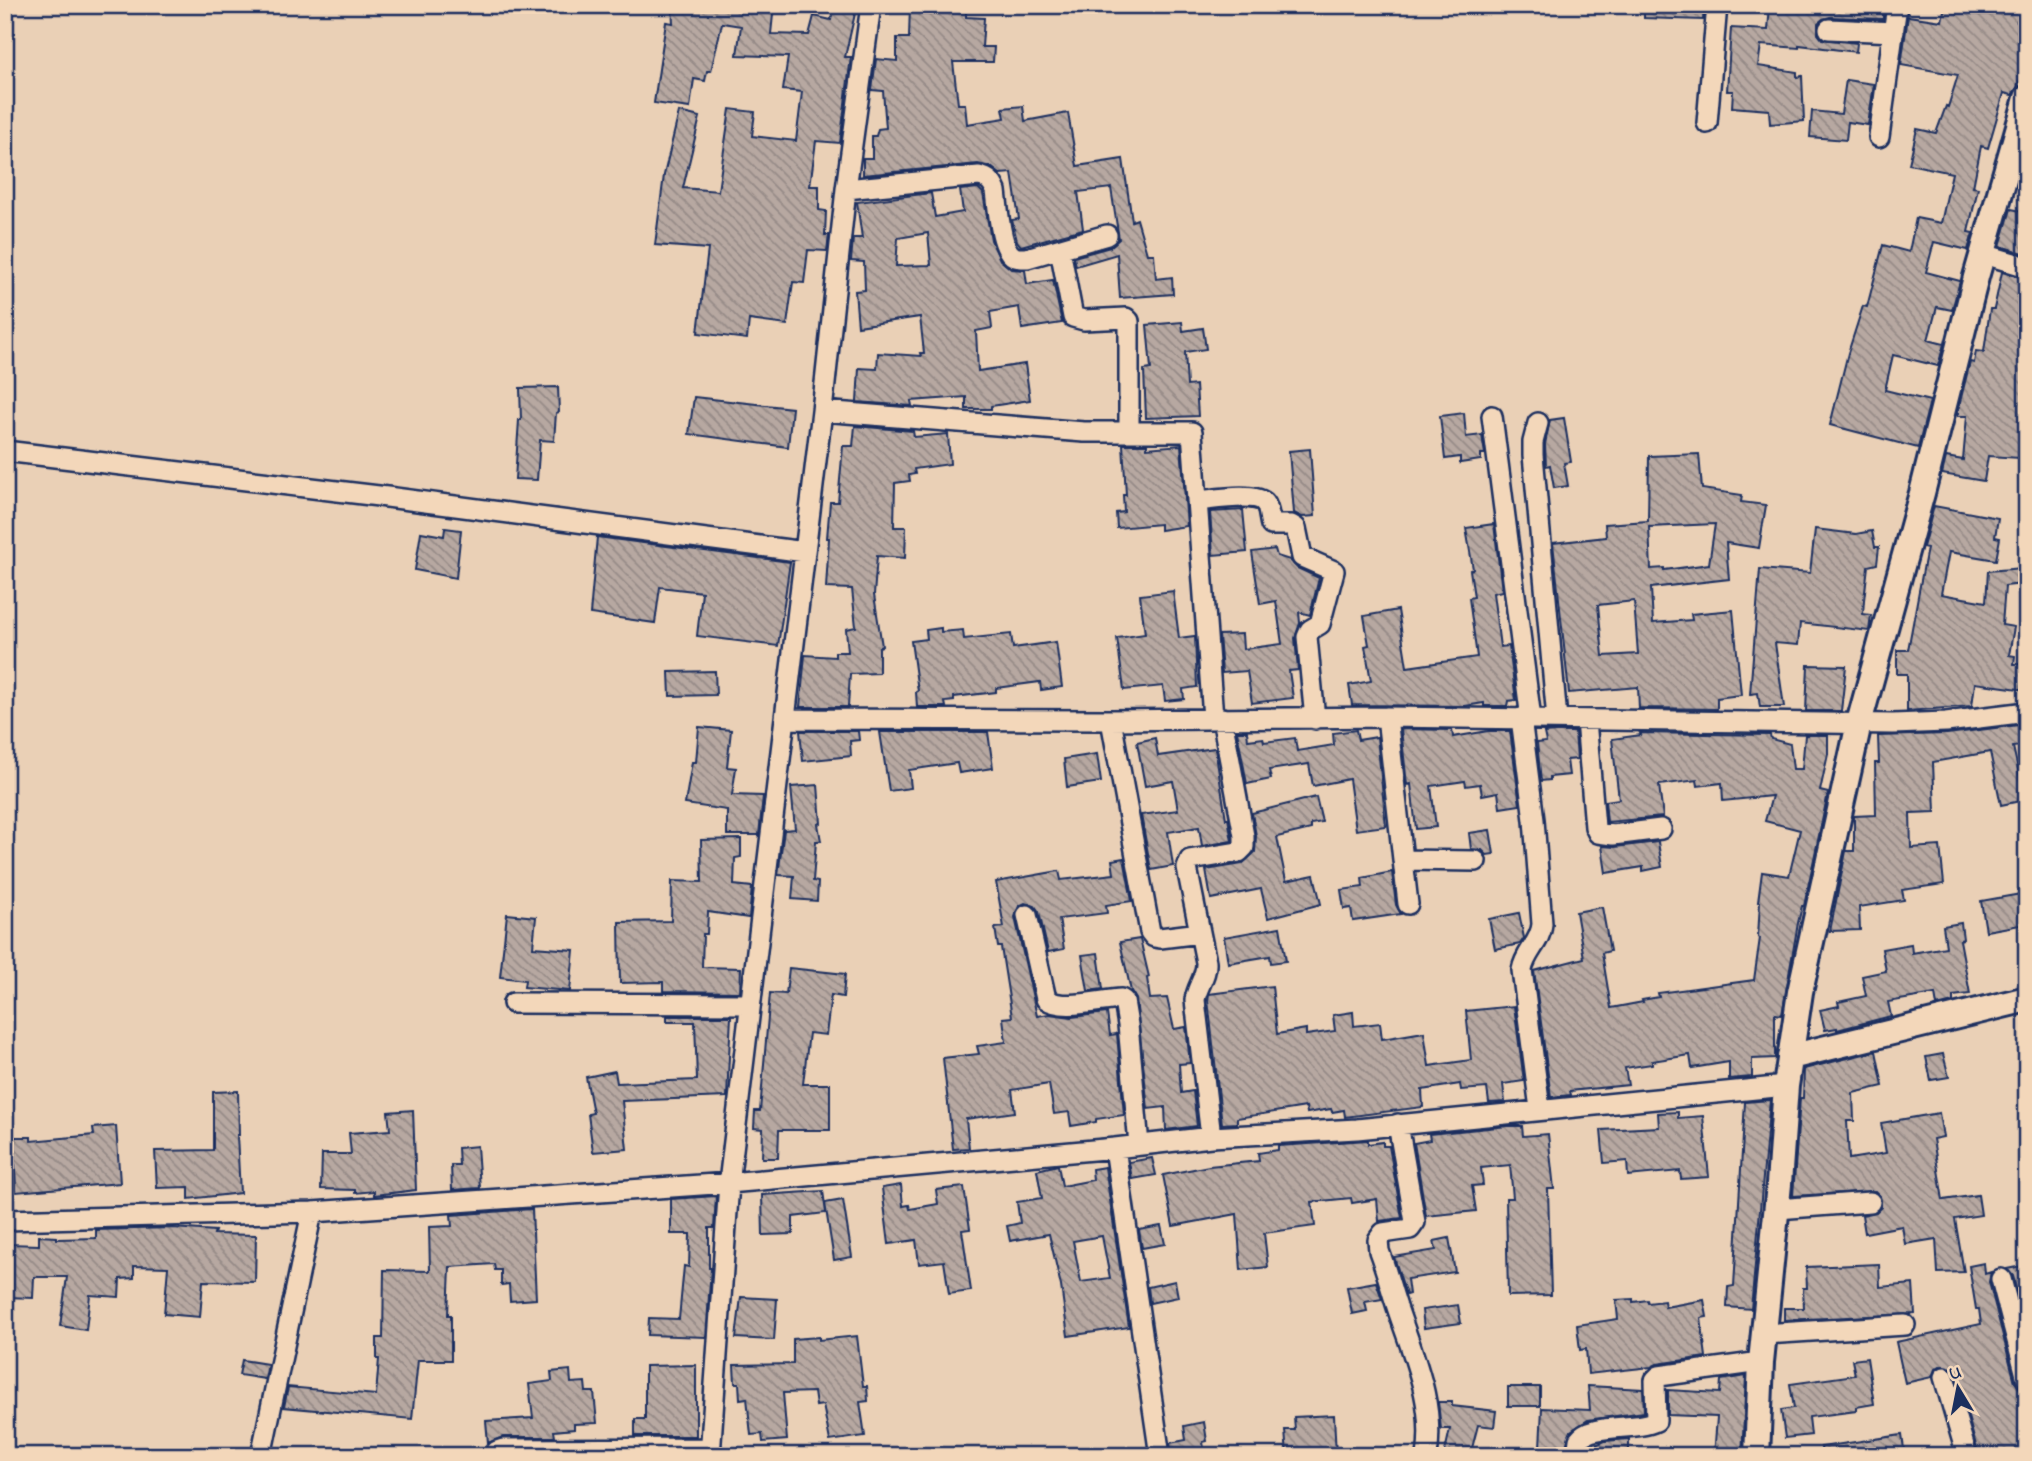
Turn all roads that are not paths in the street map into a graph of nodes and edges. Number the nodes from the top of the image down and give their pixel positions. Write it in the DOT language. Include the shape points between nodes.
graph roads {
  1 [pos="872,5"];
  2 [pos="1717,5"];
  3 [pos="1897,5"];
  4 [pos="1829,29"];
  5 [pos="1894,32"];
  6 [pos="2027,98"];
  7 [pos="1707,123"];
  8 [pos="1879,138"];
  9 [pos="846,189"];
  10 [pos="1107,235"];
  11 [pos="1060,249"];
  12 [pos="1984,254"];
  13 [pos="2027,267"];
  14 [pos="822,411"];
  15 [pos="1492,416"];
  16 [pos="1538,423"];
  17 [pos="1129,432"];
  18 [pos="5,452"];
  19 [pos="1197,501"];
  20 [pos="805,552"];
  21 [pos="2027,712"];
  22 [pos="1387,717"];
  23 [pos="785,719"];
  24 [pos="1217,719"];
  25 [pos="1315,719"];
  26 [pos="1526,719"];
  27 [pos="1557,719"];
  28 [pos="1111,720"];
  29 [pos="1586,720"];
  30 [pos="1859,723"];
  31 [pos="1661,829"];
  32 [pos="1403,860"];
  33 [pos="1476,861"];
  34 [pos="1408,904"];
  35 [pos="1027,915"];
  36 [pos="1200,933"];
  37 [pos="2027,999"];
  38 [pos="513,1003"];
  39 [pos="750,1004"];
  40 [pos="1790,1057"];
  41 [pos="1786,1086"];
  42 [pos="1539,1109"];
  43 [pos="1398,1124"];
  44 [pos="1211,1137"];
  45 [pos="1139,1145"];
  46 [pos="1115,1148"];
  47 [pos="729,1183"];
  48 [pos="1870,1202"];
  49 [pos="1777,1209"];
  50 [pos="312,1212"];
  51 [pos="5,1220"];
  52 [pos="2001,1279"];
  53 [pos="1905,1325"];
  54 [pos="1765,1334"];
  55 [pos="1761,1362"];
  56 [pos="1944,1377"];
  57 [pos="2027,1379"];
  58 [pos="710,1452"];
  59 [pos="261,1456"];
  60 [pos="494,1456"];
  61 [pos="1160,1456"];
  62 [pos="1427,1456"];
  63 [pos="1577,1456"];
  64 [pos="1757,1456"];
  65 [pos="1967,1456"];
  1 -- 9 [label="street"];
  2 -- 7 [label="street"];
  3 -- 5 [label="street"];
  4 -- 5 [label="street"];
  5 -- 8 [label="street"];
  6 -- 12 [label="street"];
  9 -- 11 [label="street" via="979,176 996,191 1009,252 1027,258"];
  9 -- 14 [label="street"];
  10 -- 11 [label="street"];
  11 -- 17 [label="street" via="1073,317 1129,321"];
  12 -- 13 [label="street"];
  12 -- 30 [label="street"];
  14 -- 17 [label="street"];
  14 -- 20 [label="street"];
  15 -- 26 [label="street"];
  16 -- 27 [label="street" via="1533,455"];
  17 -- 19 [label="street" via="1192,432"];
  18 -- 20 [label="street"];
  19 -- 24 [label="street"];
  19 -- 25 [label="street" via="1260,499 1271,525 1296,528 1302,557 1335,570 1320,624 1307,637"];
  20 -- 23 [label="street"];
  21 -- 30 [label="street" via="1946,722"];
  22 -- 25 [label="street"];
  22 -- 26 [label="street"];
  22 -- 32 [label="street"];
  23 -- 28 [label="street"];
  23 -- 39 [label="street"];
  24 -- 25 [label="street"];
  24 -- 28 [label="street"];
  24 -- 36 [label="street" via="1244,847 1239,852 1190,860 1188,876"];
  26 -- 27 [label="street"];
  26 -- 42 [label="street" via="1542,924 1522,970"];
  27 -- 29 [label="street"];
  28 -- 36 [label="street" via="1150,932 1160,938"];
  29 -- 30 [label="street"];
  29 -- 31 [label="street" via="1598,833"];
  30 -- 40 [label="street" via="1822,883"];
  32 -- 33 [label="street"];
  32 -- 34 [label="street"];
  35 -- 45 [label="street" via="1046,999 1064,1005 1109,999 1124,1002"];
  36 -- 44 [label="street" via="1207,972 1195,1000"];
  37 -- 40 [label="street"];
  38 -- 39 [label="street"];
  39 -- 47 [label="street"];
  40 -- 41 [label="street"];
  41 -- 42 [label="street"];
  41 -- 49 [label="street"];
  42 -- 43 [label="street"];
  43 -- 44 [label="street"];
  43 -- 62 [label="street" via="1415,1222 1410,1229 1383,1233 1378,1240 1424,1385 1430,1433"];
  44 -- 45 [label="street"];
  45 -- 46 [label="street"];
  46 -- 47 [label="street"];
  46 -- 61 [label="street"];
  47 -- 50 [label="street"];
  47 -- 58 [label="street"];
  48 -- 49 [label="street"];
  49 -- 54 [label="street"];
  50 -- 51 [label="street"];
  50 -- 59 [label="street"];
  52 -- 57 [label="street"];
  53 -- 54 [label="street"];
  54 -- 55 [label="street"];
  55 -- 63 [label="street" via="1659,1376 1655,1380 1656,1422 1588,1432 1579,1440"];
  55 -- 64 [label="street"];
  56 -- 65 [label="street"];
  58 -- 60 [label="street" via="503,1449"];
}
